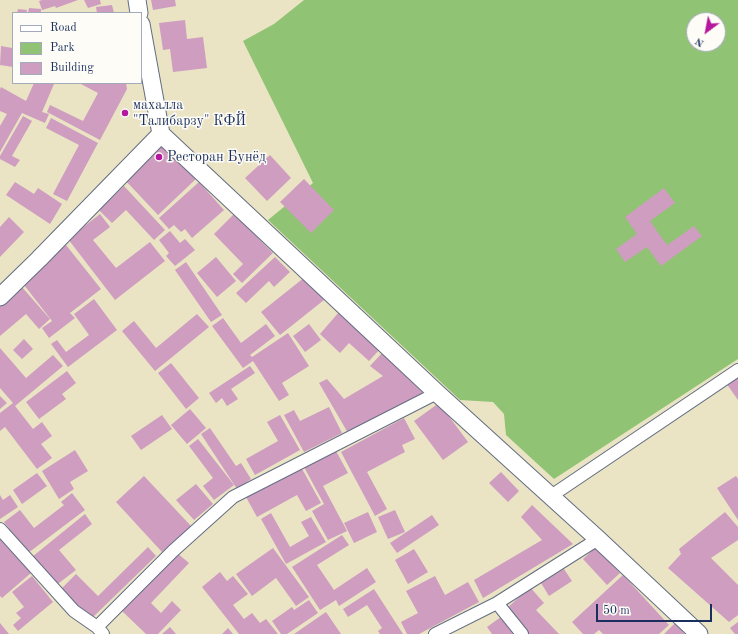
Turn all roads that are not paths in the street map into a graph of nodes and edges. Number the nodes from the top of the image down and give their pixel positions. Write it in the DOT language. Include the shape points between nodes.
graph roads {
  1 [pos="137,0"];
  2 [pos="139,12"];
  3 [pos="142,30"];
  4 [pos="161,134"];
  5 [pos="0,297"];
  6 [pos="738,370"];
  7 [pos="437,393"];
  8 [pos="551,496"];
  9 [pos="0,529"];
  10 [pos="598,539"];
  11 [pos="497,603"];
  12 [pos="100,630"];
  13 [pos="435,634"];
  14 [pos="522,634"];
  15 [pos="699,634"];
  1 -- 2 [label="street"];
  3 -- 4 [label="street"];
  4 -- 5 [label="street"];
  4 -- 7 [label="street"];
  6 -- 8 [label="street"];
  7 -- 8 [label="street"];
  7 -- 12 [label="street" via="233,497 173,551"];
  8 -- 10 [label="street"];
  9 -- 12 [label="street" via="74,611"];
  10 -- 11 [label="street"];
  10 -- 15 [label="street"];
  11 -- 13 [label="street"];
  11 -- 14 [label="street"];
}
